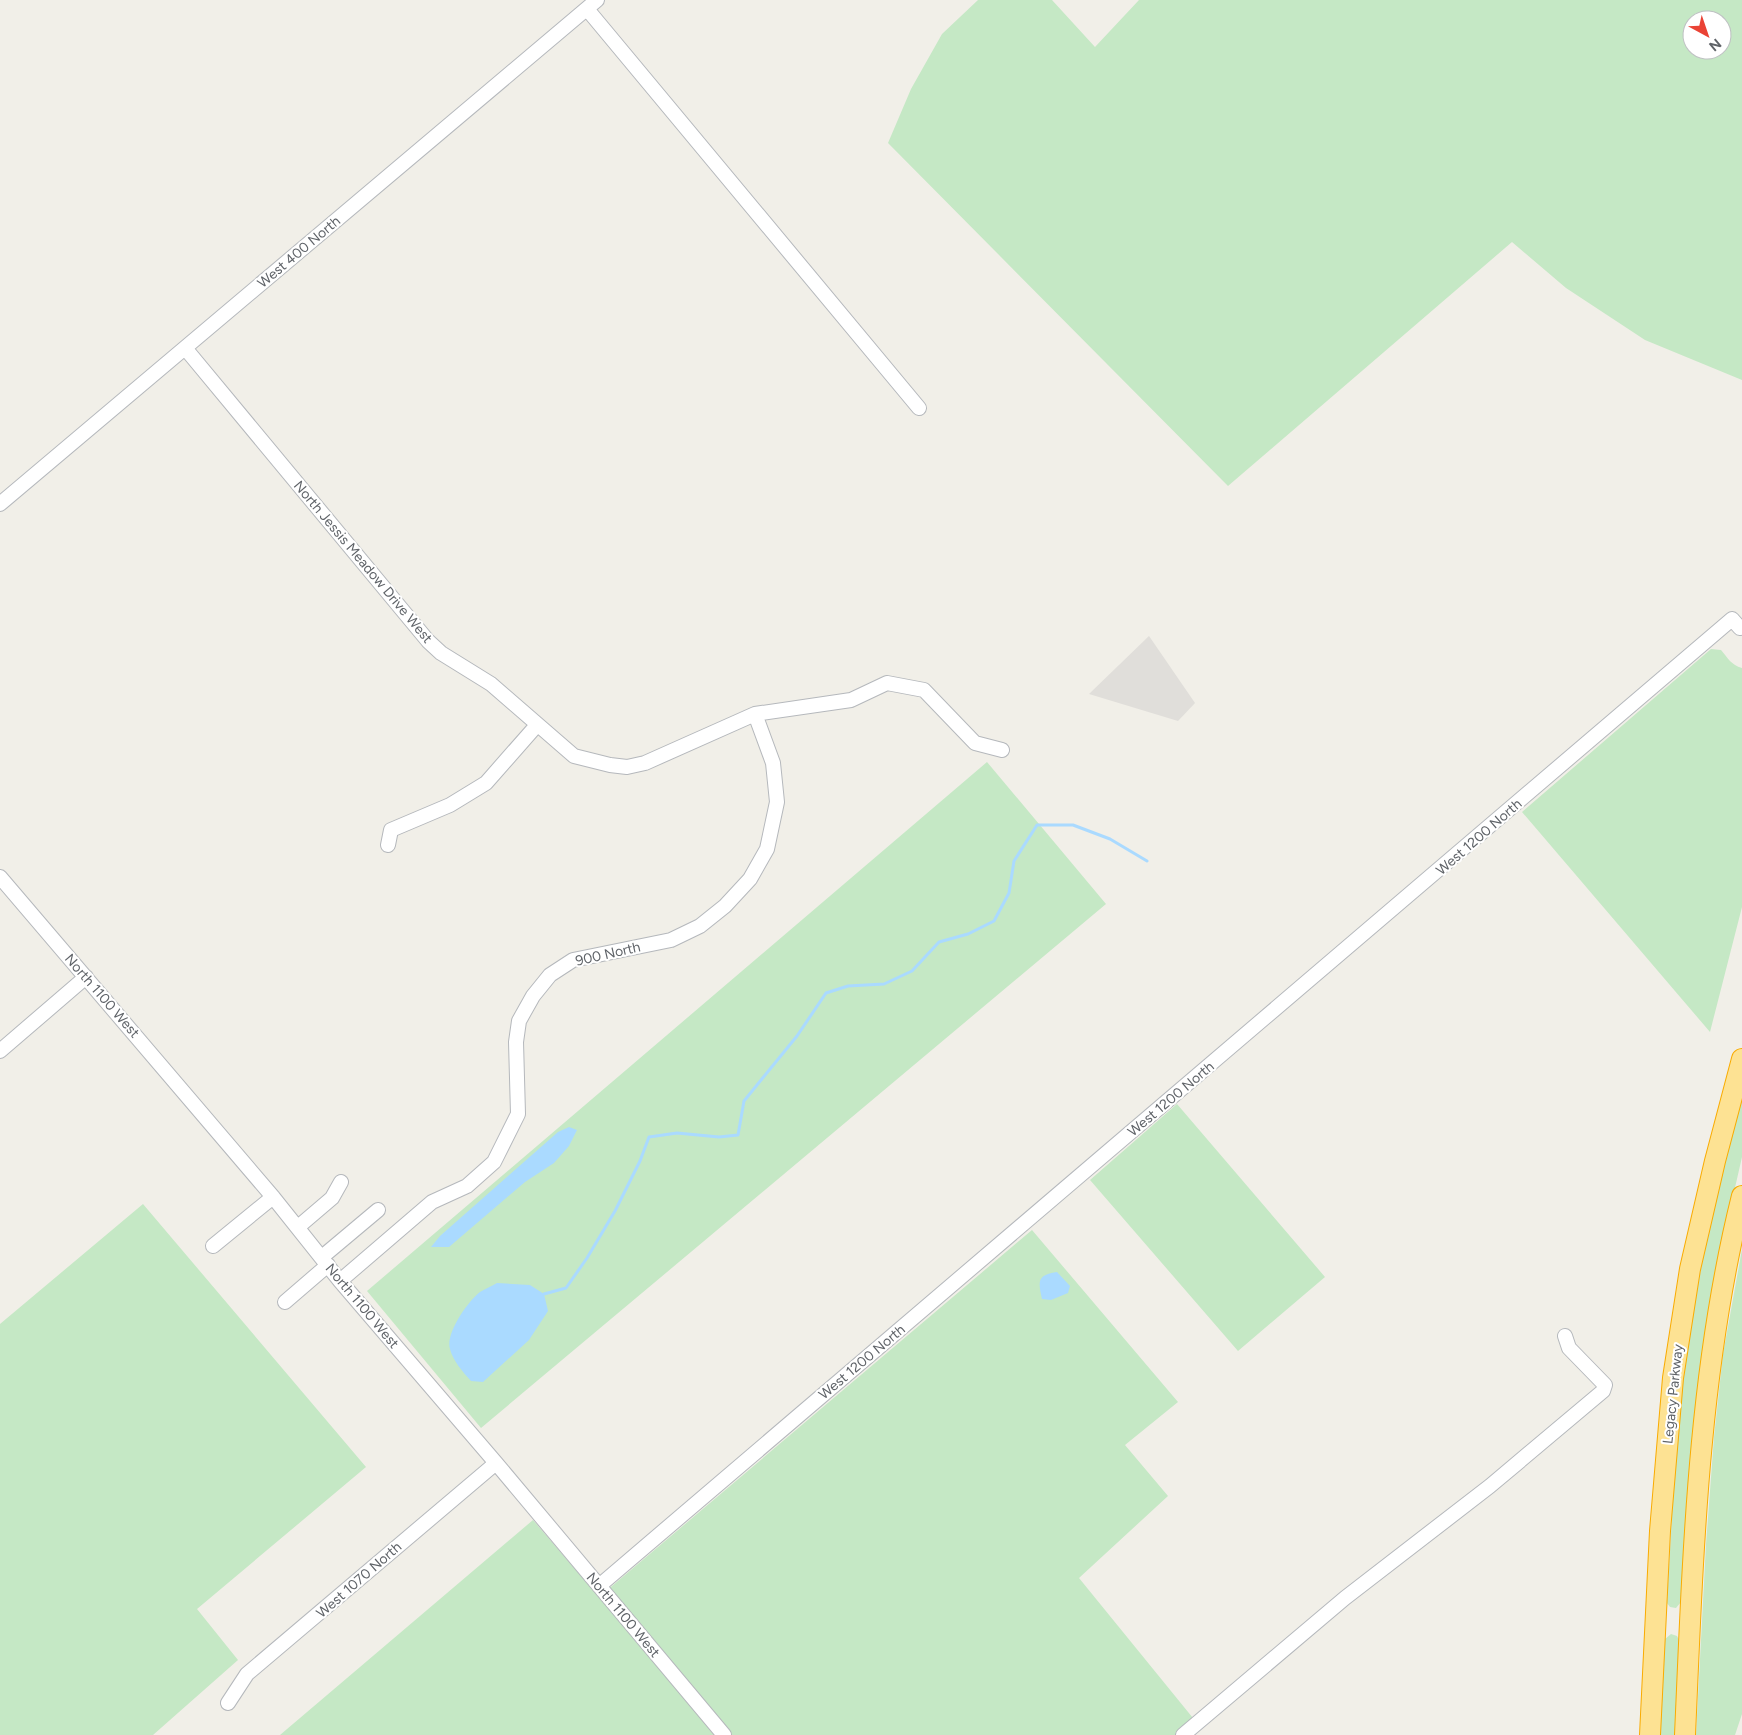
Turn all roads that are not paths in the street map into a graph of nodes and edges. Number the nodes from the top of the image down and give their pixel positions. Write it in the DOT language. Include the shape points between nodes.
graph roads {
  1 [pos="592,5"];
  2 [pos="185,348"];
  3 [pos="919,408"];
  4 [pos="0,504"];
  5 [pos="1740,628"];
  6 [pos="755,714"];
  7 [pos="537,725"];
  8 [pos="1002,750"];
  9 [pos="388,845"];
  10 [pos="0,877"];
  11 [pos="86,977"];
  12 [pos="0,1051"];
  13 [pos="1742,1059"];
  14 [pos="341,1182"];
  15 [pos="1742,1196"];
  16 [pos="273,1197"];
  17 [pos="378,1210"];
  18 [pos="298,1227"];
  19 [pos="213,1246"];
  20 [pos="325,1261"];
  21 [pos="340,1281"];
  22 [pos="285,1302"];
  23 [pos="1565,1336"];
  24 [pos="496,1463"];
  25 [pos="599,1586"];
  26 [pos="228,1703"];
  27 [pos="724,1735"];
  28 [pos="1183,1735"];
  29 [pos="1650,1735"];
  30 [pos="1685,1735"];
  1 -- 2 [label="street, West 400 North"];
  1 -- 3 [label="street"];
  2 -- 4 [label="street, West 400 North"];
  2 -- 7 [label="street, North Jessis Meadow Drive West" via="428,641 441,653 491,684"];
  5 -- 25 [label="street, West 1200 North" via="1732,619"];
  6 -- 7 [label="street, North Jessis Meadow Drive West" via="627,767 574,756"];
  6 -- 8 [label="street, North Jessis Meadow Drive West" via="851,700 886,683 924,690 975,743"];
  6 -- 21 [label="street, 900 North" via="773,763 777,802 767,849 750,879 725,906 700,926 671,940 573,960 550,975 519,1021 516,1042 518,1114 494,1162 467,1186 432,1202"];
  7 -- 9 [label="street" via="486,783 450,805 392,830"];
  10 -- 11 [label="street, North 1100 West"];
  11 -- 12 [label="street"];
  11 -- 16 [label="street, North 1100 West"];
  13 -- 29 [label="highway, Legacy Parkway" via="1690,1270 1673,1378 1660,1531"];
  14 -- 18 [label="street" via="332,1198"];
  15 -- 30 [label="highway" via="1714,1335 1699,1463"];
  16 -- 18 [label="street, North 1100 West"];
  16 -- 19 [label="street"];
  17 -- 20 [label="street"];
  18 -- 20 [label="street, North 1100 West"];
  20 -- 21 [label="street, North 1100 West"];
  20 -- 22 [label="street"];
  21 -- 24 [label="street, North 1100 West"];
  23 -- 28 [label="street" via="1569,1348 1605,1385 1603,1391 1490,1486 1345,1598"];
  24 -- 25 [label="street, North 1100 West"];
  24 -- 26 [label="street, West 1070 North" via="248,1674"];
  25 -- 27 [label="street, North 1100 West"];
}
